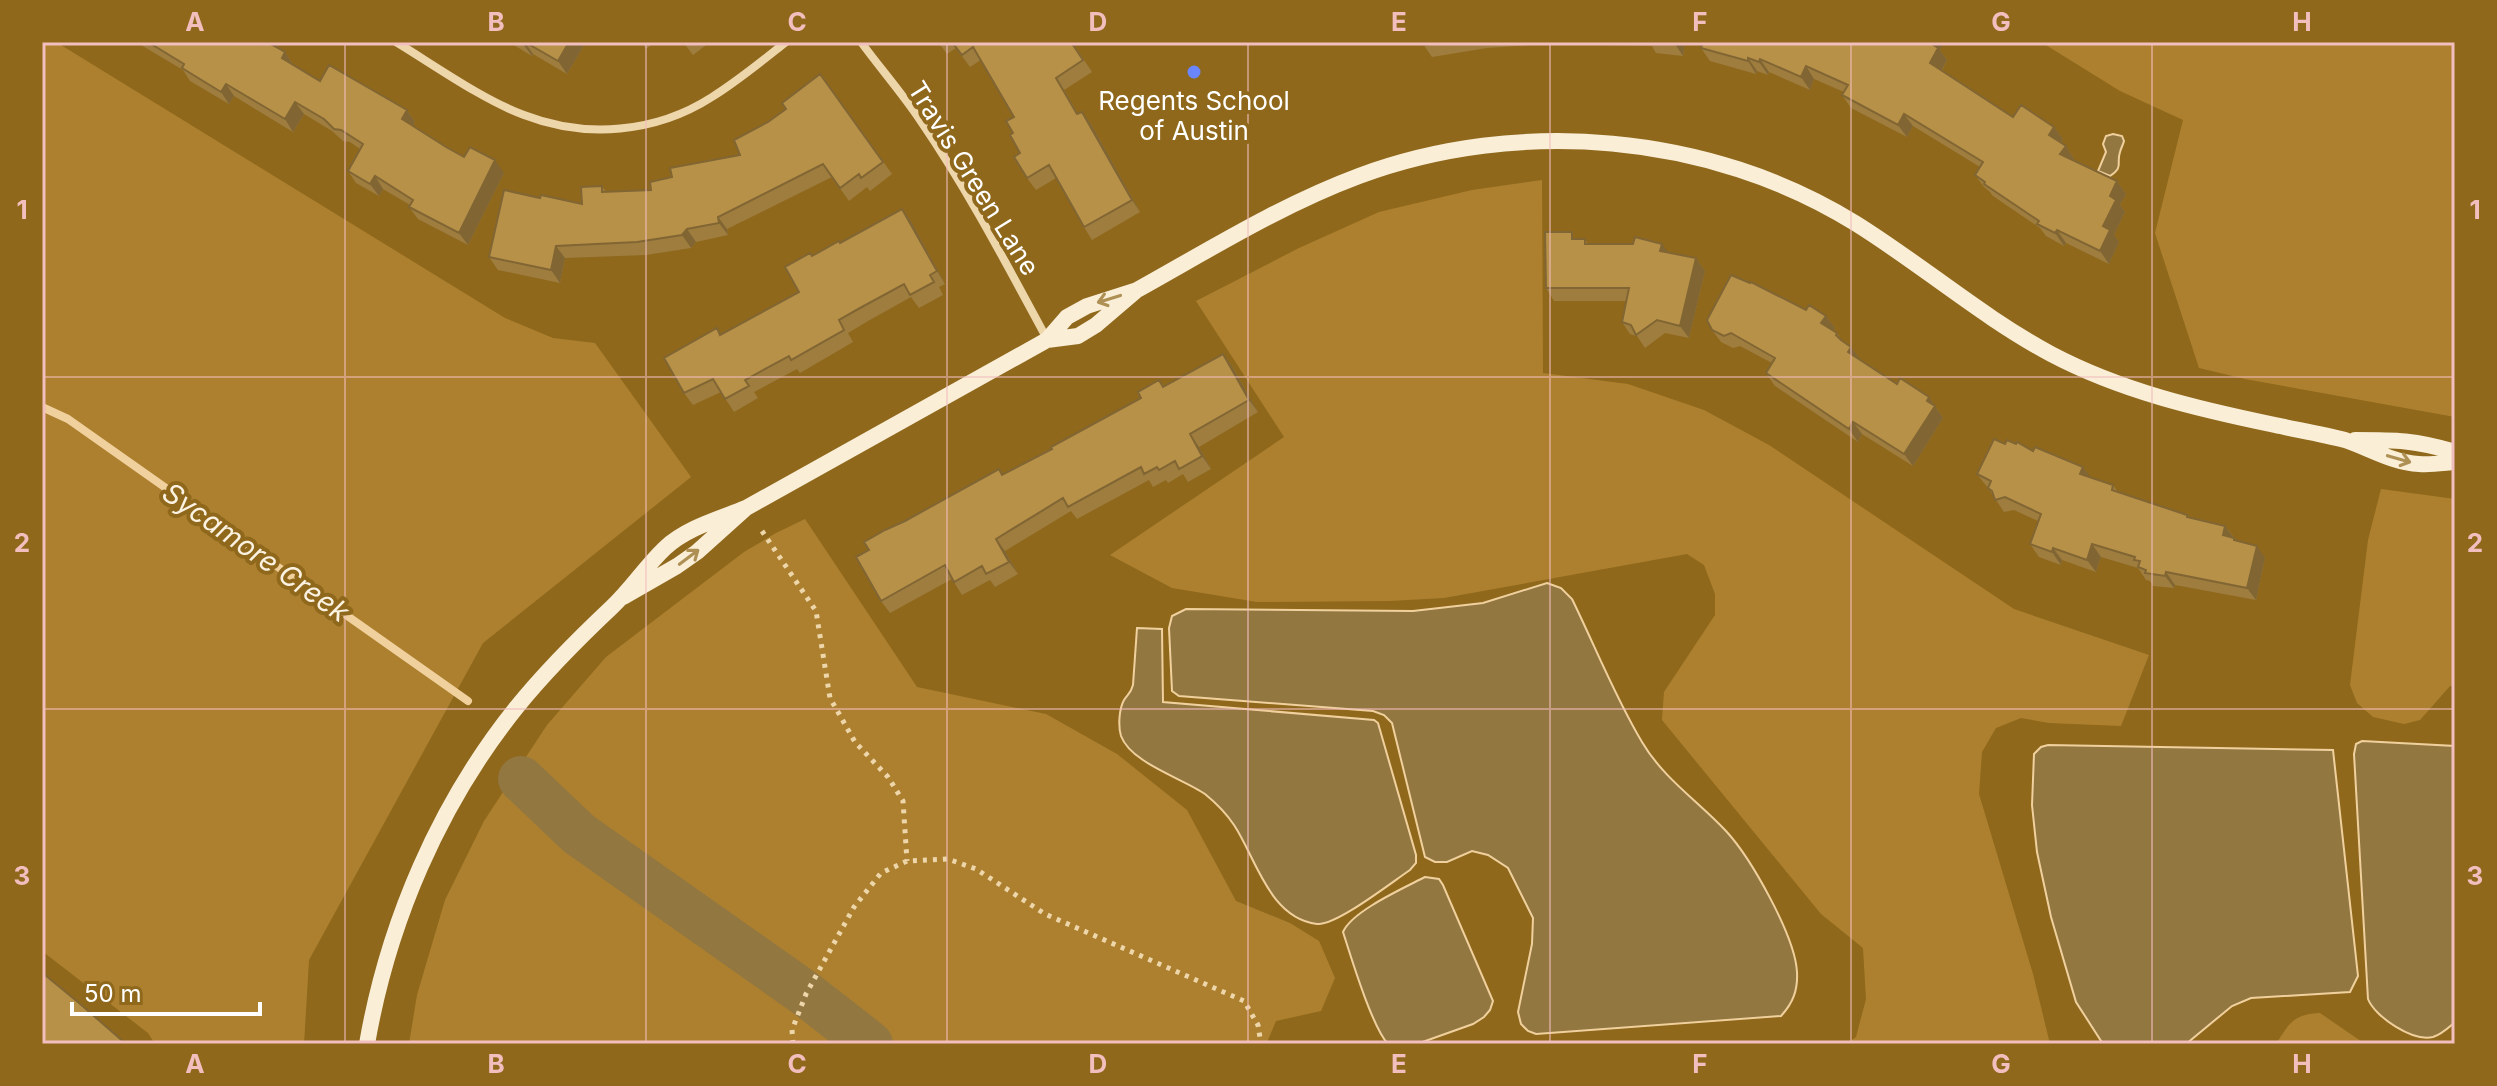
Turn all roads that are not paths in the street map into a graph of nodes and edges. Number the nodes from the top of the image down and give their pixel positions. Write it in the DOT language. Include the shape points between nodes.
graph roads {
  1 [pos="396,42"];
  2 [pos="786,42"];
  3 [pos="861,42"];
  4 [pos="1047,340"];
  5 [pos="2345,440"];
  6 [pos="2455,452"];
  7 [pos="2455,462"];
  8 [pos="367,1044"];
  1 -- 2 [label="street" via="522,115 559,127 599,130 632,128 687,111"];
  3 -- 4 [label="street, Travis Green Lane" via="953,172"];
  4 -- 5 [label="street" via="1078,336 1137,290 1285,208 1359,176 1442,152 1522,142 1613,144 1696,158 1816,202 2015,333 2089,373 2174,402"];
  4 -- 8 [label="street" via="746,508 697,552 623,597 547,671 488,745 429,850 401,913"];
  5 -- 6 [label="street" via="2404,439"];
  5 -- 7 [label="street, one-way" via="2399,461"];
}
